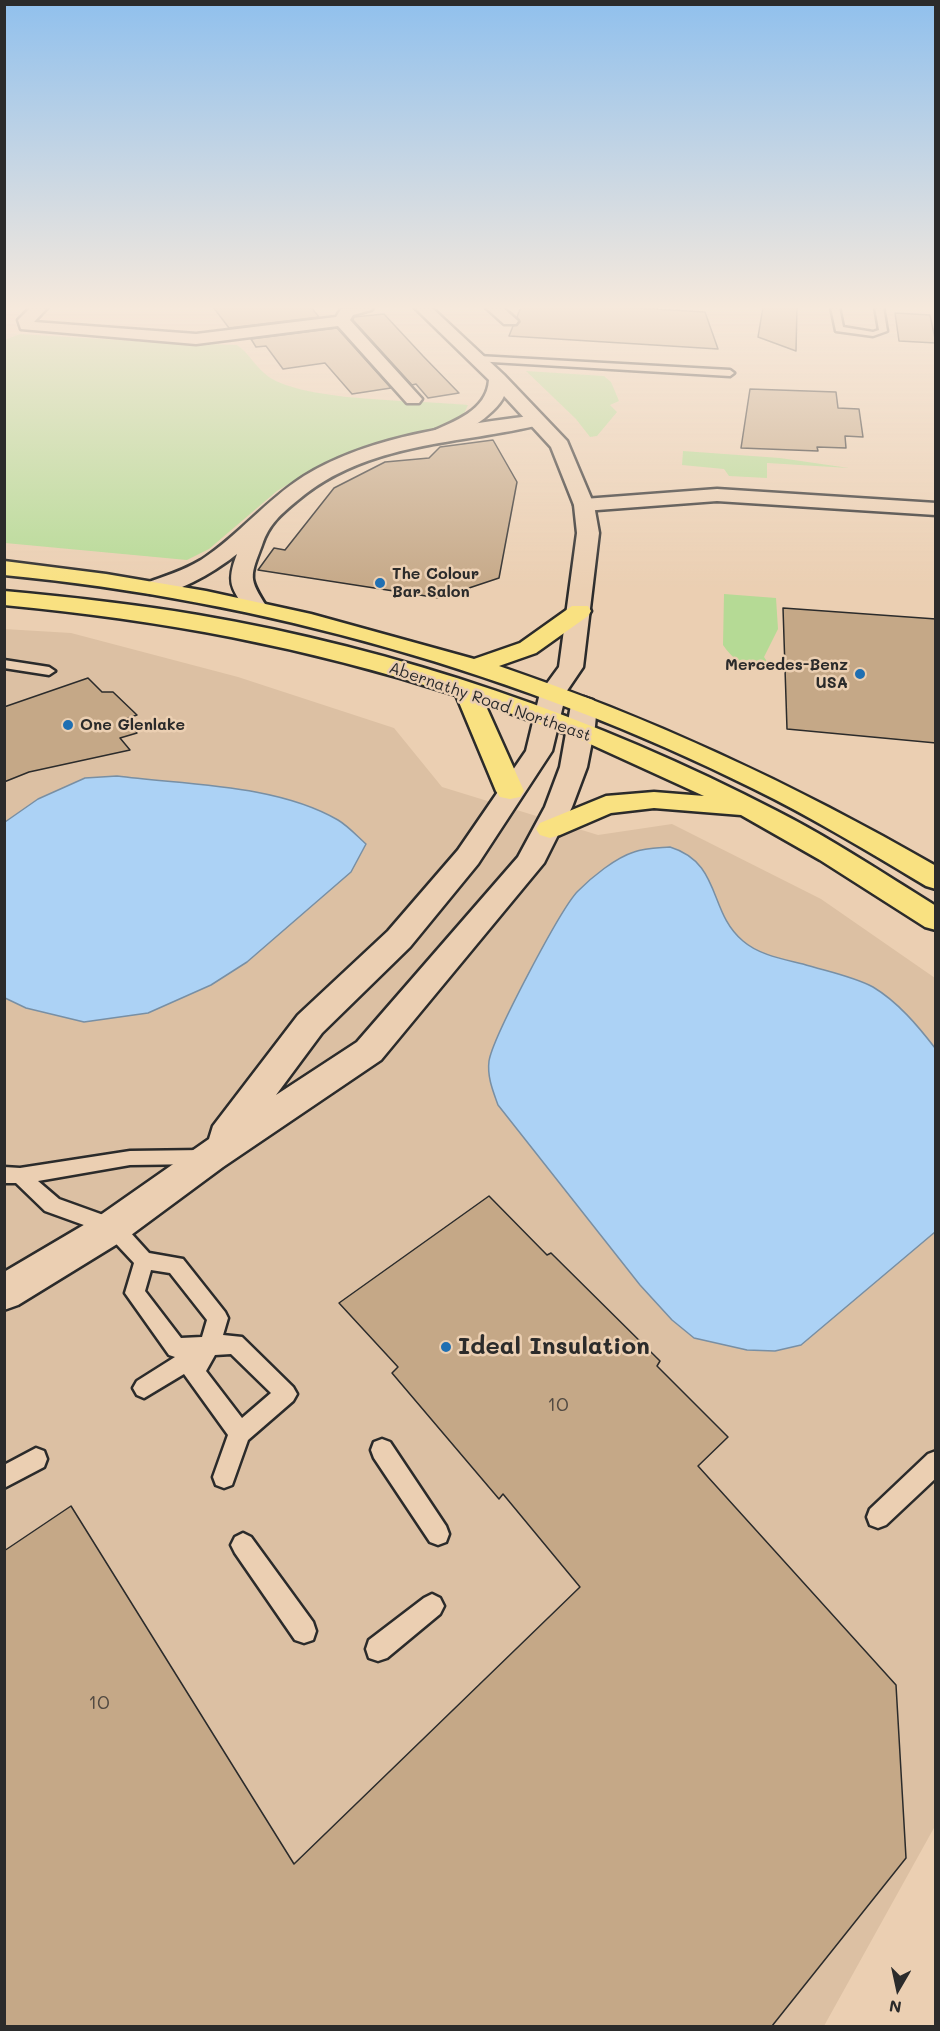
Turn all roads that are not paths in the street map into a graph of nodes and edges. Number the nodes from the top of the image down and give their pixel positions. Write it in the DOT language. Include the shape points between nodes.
graph roads {
  1 [pos="492,402"];
  2 [pos="520,402"];
  3 [pos="537,420"];
  4 [pos="435,437"];
  5 [pos="936,509"];
  6 [pos="585,510"];
  7 [pos="259,523"];
  8 [pos="4,568"];
  9 [pos="154,588"];
  10 [pos="4,598"];
  11 [pos="256,607"];
  12 [pos="580,611"];
  13 [pos="4,664"];
  14 [pos="479,665"];
  15 [pos="49,671"];
  16 [pos="570,672"];
  17 [pos="467,692"];
  18 [pos="553,693"];
  19 [pos="548,719"];
  20 [pos="584,719"];
  21 [pos="510,791"];
  22 [pos="753,810"];
  23 [pos="550,829"];
  24 [pos="936,879"];
  25 [pos="936,920"];
  26 [pos="210,1157"];
  27 [pos="12,1175"];
  28 [pos="113,1227"];
  29 [pos="144,1261"];
  30 [pos="4,1293"];
  31 [pos="209,1347"];
  32 [pos="144,1388"];
  33 [pos="240,1433"];
  34 [pos="382,1450"];
  35 [pos="36,1459"];
  36 [pos="936,1462"];
  37 [pos="4,1477"];
  38 [pos="224,1477"];
  39 [pos="878,1517"];
  40 [pos="438,1534"];
  41 [pos="243,1545"];
  42 [pos="432,1606"];
  43 [pos="304,1631"];
  44 [pos="378,1649"];
  1 -- 4 [label="street" via="488,408"];
  2 -- 3 [label="street"];
  3 -- 4 [label="street"];
  3 -- 6 [label="street" via="560,445"];
  4 -- 7 [label="street" via="383,450 332,469 292,494"];
  5 -- 6 [label="street" via="717,495"];
  6 -- 12 [label="street" via="588,533"];
  7 -- 9 [label="street" via="192,574"];
  7 -- 11 [label="street" via="242,569 241,585"];
  8 -- 9 [label="main road, Abernathy Road Northeast" via="68,573"];
  9 -- 11 [label="main road, Abernathy Road Northeast"];
  10 -- 17 [label="main road, Abernathy Road Northeast" via="124,609 224,627 340,653"];
  11 -- 14 [label="main road, Abernathy Road Northeast" via="366,632"];
  12 -- 14 [label="main road" via="528,648"];
  12 -- 16 [label="street"];
  13 -- 15 [label="lane"];
  14 -- 18 [label="main road, Abernathy Road Northeast"];
  16 -- 18 [label="street"];
  16 -- 20 [label="street"];
  17 -- 19 [label="main road, Abernathy Road Northeast"];
  17 -- 21 [label="main road"];
  18 -- 19 [label="street"];
  18 -- 20 [label="main road, Abernathy Road Northeast"];
  19 -- 20 [label="main road, Abernathy Road Northeast"];
  19 -- 21 [label="street" via="538,751"];
  20 -- 22 [label="main road, Abernathy Road Northeast"];
  20 -- 23 [label="street"];
  20 -- 24 [label="main road, Abernathy Road Northeast" via="720,761 863,834"];
  21 -- 26 [label="street" via="468,857 399,939 310,1024"];
  22 -- 23 [label="main road" via="654,801 606,805"];
  22 -- 25 [label="main road, Abernathy Road Northeast" via="833,854"];
  23 -- 26 [label="street" via="529,863 369,1051"];
  26 -- 27 [label="lane" via="130,1158"];
  26 -- 28 [label="street"];
  27 -- 28 [label="lane" via="52,1205"];
  28 -- 29 [label="lane"];
  28 -- 30 [label="street"];
  29 -- 31 [label="lane" via="176,1265 218,1318"];
  29 -- 31 [label="lane" via="135,1293 176,1348"];
  31 -- 32 [label="lane"];
  31 -- 33 [label="lane" via="194,1372"];
  31 -- 33 [label="lane" via="235,1344 286,1394"];
  33 -- 38 [label="lane"];
  34 -- 40 [label="lane"];
  35 -- 37 [label="lane"];
  36 -- 39 [label="lane"];
  41 -- 43 [label="lane"];
  42 -- 44 [label="lane"];
}
